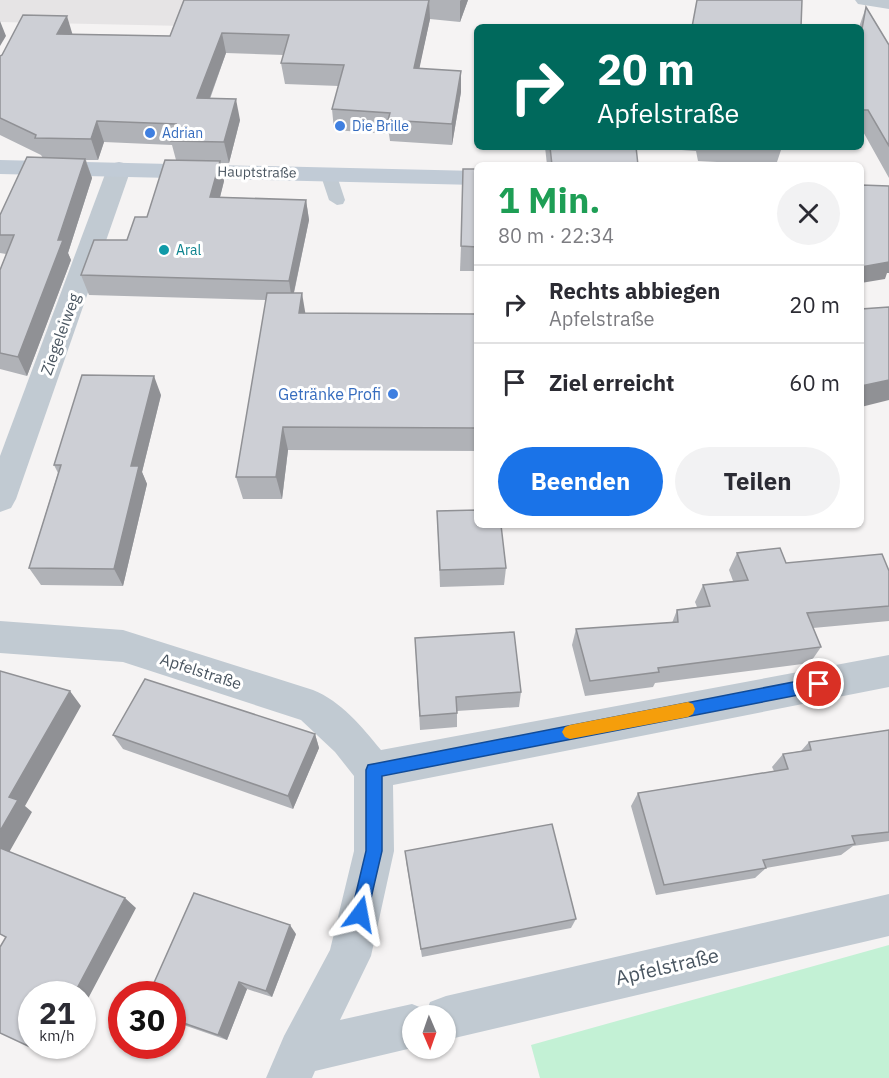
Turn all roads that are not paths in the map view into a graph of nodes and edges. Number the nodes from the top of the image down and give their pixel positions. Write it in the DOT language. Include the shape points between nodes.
graph roads {
  1 [pos="865,0"];
  2 [pos="889,3"];
  3 [pos="0,166"];
  4 [pos="119,169"];
  5 [pos="328,173"];
  6 [pos="474,178"];
  7 [pos="337,200"];
  8 [pos="0,499"];
  9 [pos="0,637"];
  10 [pos="889,671"];
  11 [pos="374,770"];
  12 [pos="889,915"];
  13 [pos="456,1016"];
  14 [pos="402,1029"];
  15 [pos="294,1065"];
  1 -- 2 [label="street"];
  3 -- 4 [label="main road, Hauptstraße"];
  4 -- 5 [label="main road, Hauptstraße"];
  4 -- 8 [label="street, Ziegeleiweg"];
  5 -- 6 [label="main road, Hauptstraße"];
  5 -- 7 [label="lane"];
  9 -- 11 [label="street, Apfelstraße" via="123,646 313,707"];
  10 -- 11 [label="street"];
  11 -- 15 [label="street" via="374,851 350,956"];
  12 -- 13 [label="street, Apfelstraße"];
  14 -- 15 [label="street"];
}
